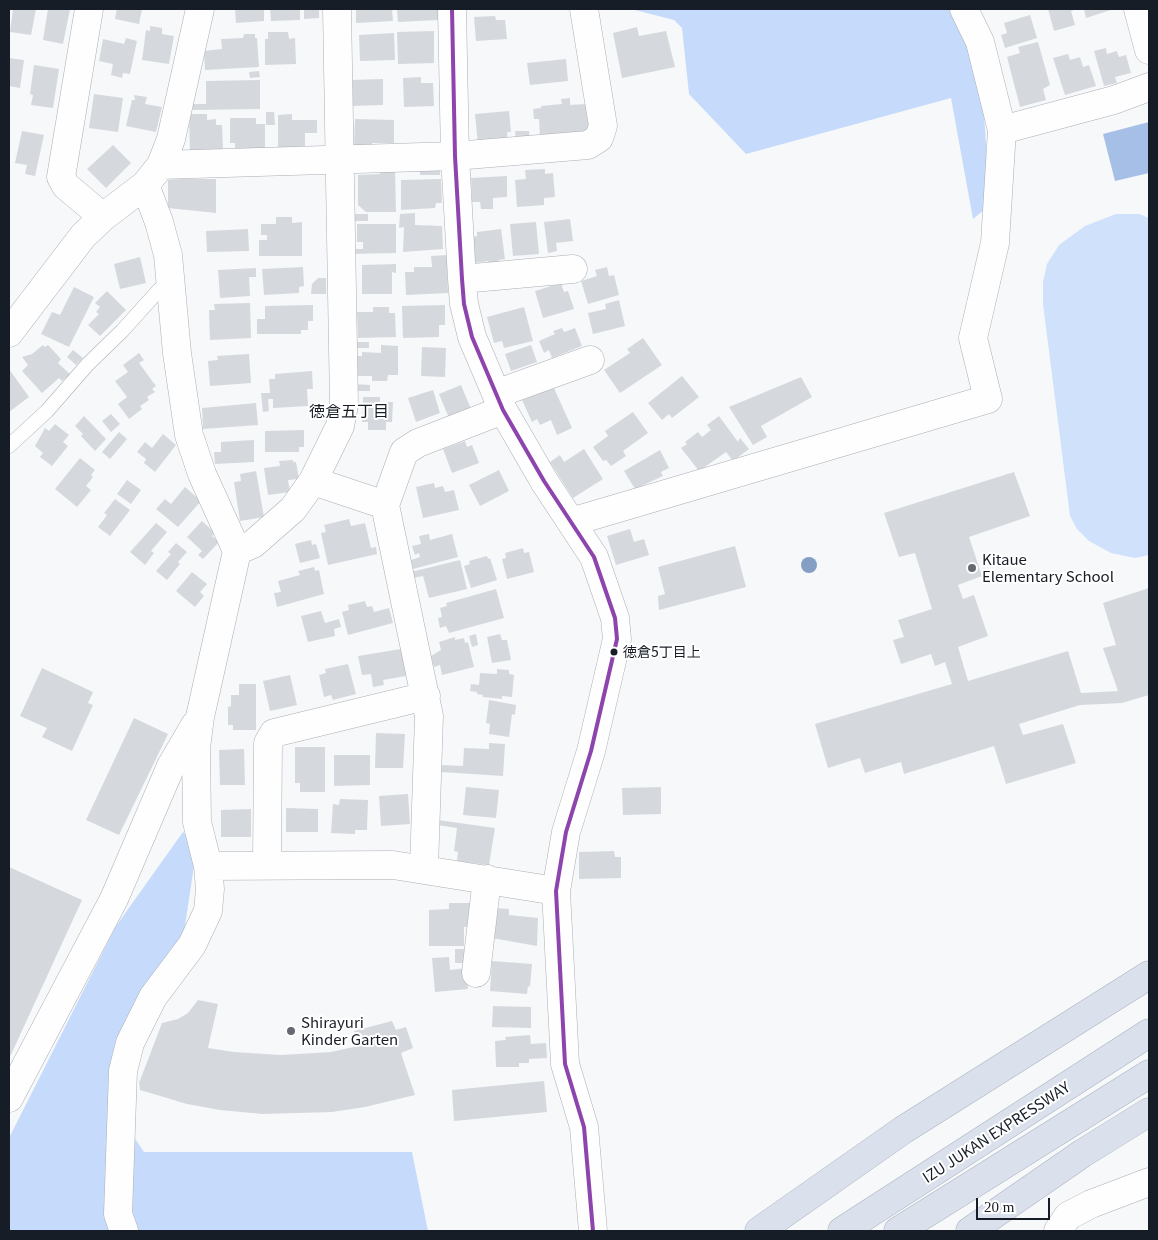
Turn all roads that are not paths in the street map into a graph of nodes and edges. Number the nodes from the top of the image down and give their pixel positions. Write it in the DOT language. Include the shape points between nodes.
graph roads {
  1 [pos="89,9"];
  2 [pos="200,9"];
  3 [pos="337,9"];
  4 [pos="452,9"];
  5 [pos="584,9"];
  6 [pos="964,9"];
  7 [pos="1138,9"];
  8 [pos="1149,50"];
  9 [pos="1149,88"];
  10 [pos="1002,130"];
  11 [pos="455,156"];
  12 [pos="339,160"];
  13 [pos="153,175"];
  14 [pos="103,217"];
  15 [pos="574,269"];
  16 [pos="462,279"];
  17 [pos="171,281"];
  18 [pos="9,333"];
  19 [pos="590,360"];
  20 [pos="500,402"];
  21 [pos="9,446"];
  22 [pos="313,481"];
  23 [pos="385,505"];
  24 [pos="571,522"];
  25 [pos="237,551"];
  26 [pos="426,696"];
  27 [pos="200,717"];
  28 [pos="267,864"];
  29 [pos="208,866"];
  30 [pos="424,868"];
  31 [pos="486,879"];
  32 [pos="556,891"];
  33 [pos="476,973"];
  34 [pos="1149,975"];
  35 [pos="1149,1033"];
  36 [pos="1149,1074"];
  37 [pos="9,1098"];
  38 [pos="1149,1112"];
  39 [pos="1149,1182"];
  40 [pos="124,1231"];
  41 [pos="593,1231"];
  42 [pos="759,1231"];
  43 [pos="842,1231"];
  44 [pos="898,1231"];
  45 [pos="970,1231"];
  46 [pos="1058,1231"];
  1 -- 14 [label="street" via="60,177 66,186"];
  2 -- 13 [label="street" via="171,139"];
  3 -- 12 [label="street"];
  4 -- 11 [label="street"];
  5 -- 11 [label="street" via="603,126 599,138 588,145"];
  6 -- 10 [label="street" via="980,42"];
  7 -- 8 [label="street"];
  9 -- 10 [label="street"];
  10 -- 24 [label="street" via="995,243 973,338 988,399"];
  11 -- 12 [label="street"];
  11 -- 16 [label="street"];
  12 -- 13 [label="street"];
  12 -- 22 [label="street" via="344,405 340,426"];
  13 -- 14 [label="street"];
  13 -- 17 [label="street"];
  14 -- 18 [label="street" via="53,272"];
  15 -- 16 [label="street"];
  16 -- 20 [label="street" via="472,337"];
  17 -- 21 [label="lane" via="88,364 47,411"];
  17 -- 25 [label="street" via="189,435 202,474"];
  19 -- 20 [label="street"];
  20 -- 23 [label="street" via="404,452"];
  20 -- 24 [label="street"];
  22 -- 23 [label="street"];
  22 -- 25 [label="street" via="293,509 273,528 253,544"];
  23 -- 26 [label="street"];
  24 -- 32 [label="street" via="594,557 615,618 616,639 591,751 566,832"];
  25 -- 27 [label="street"];
  26 -- 28 [label="street" via="274,733 268,742"];
  26 -- 30 [label="street" via="429,716"];
  27 -- 29 [label="street" via="196,748 197,822"];
  27 -- 37 [label="street" via="171,766 114,899"];
  28 -- 29 [label="street"];
  28 -- 30 [label="street"];
  29 -- 40 [label="street" via="208,911 192,945 153,997 130,1043 123,1071 118,1214"];
  30 -- 31 [label="street"];
  31 -- 32 [label="street"];
  31 -- 33 [label="street"];
  32 -- 41 [label="street" via="565,1064 584,1127"];
  34 -- 42 [label="highway" via="903,1130"];
  35 -- 43 [label="highway, IZU JUKAN EXPRESSWAY"];
  36 -- 44 [label="highway, IZU JUKAN EXPRESSWAY"];
  38 -- 45 [label="highway"];
  39 -- 46 [label="street" via="1068,1216"];
}
